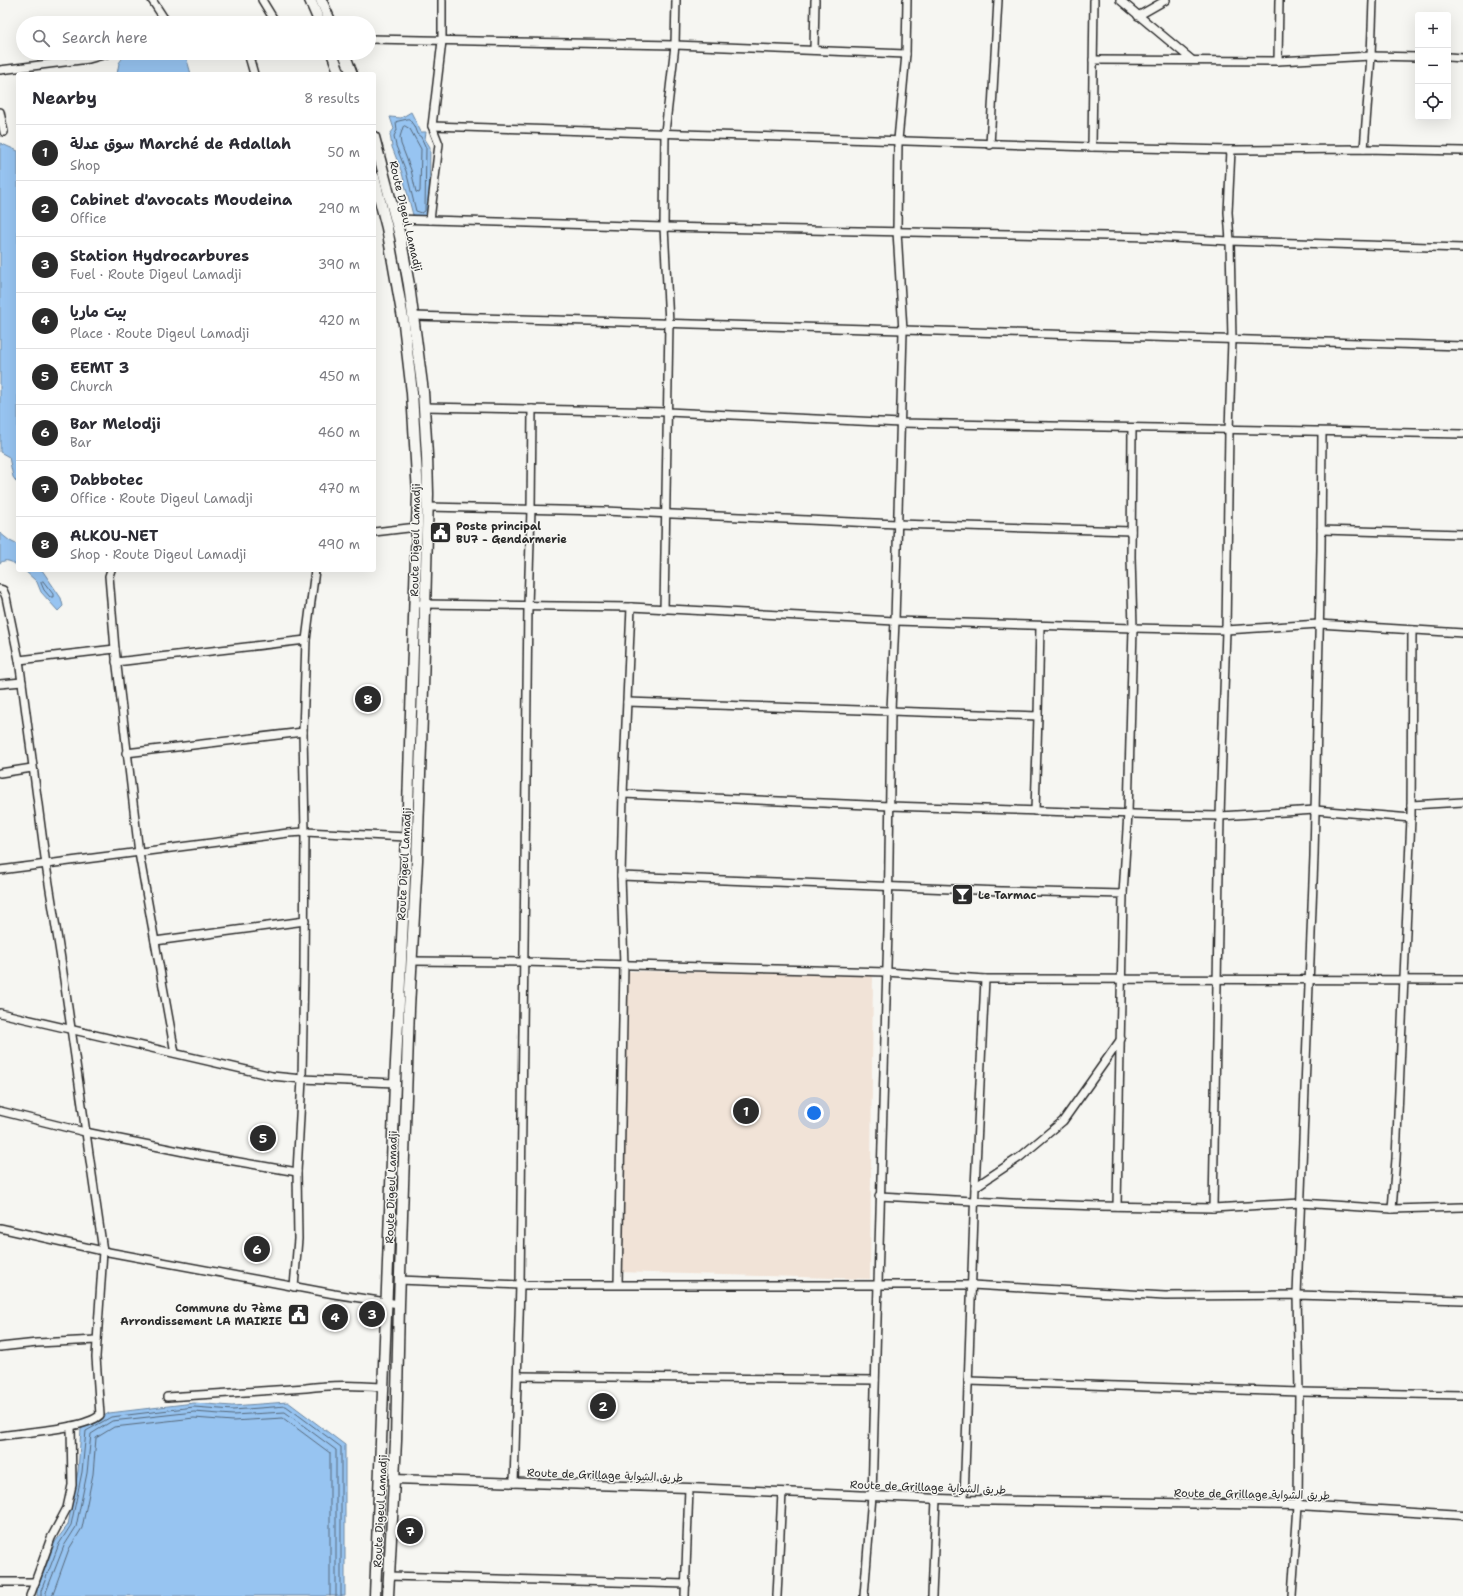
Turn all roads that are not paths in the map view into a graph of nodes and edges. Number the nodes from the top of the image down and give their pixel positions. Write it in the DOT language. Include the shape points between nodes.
graph roads {
  1 [pos="152,0"];
  2 [pos="262,0"];
  3 [pos="310,0"];
  4 [pos="321,0"];
  5 [pos="442,0"];
  6 [pos="676,0"];
  7 [pos="815,0"];
  8 [pos="907,0"];
  9 [pos="998,0"];
  10 [pos="1094,0"];
  11 [pos="1120,0"];
  12 [pos="1166,0"];
  13 [pos="1279,0"];
  14 [pos="1373,0"];
  15 [pos="162,16"];
  16 [pos="272,16"];
  17 [pos="317,16"];
  18 [pos="328,16"];
  19 [pos="1138,16"];
  20 [pos="376,40"];
  21 [pos="442,41"];
  22 [pos="675,45"];
  23 [pos="814,50"];
  24 [pos="906,54"];
  25 [pos="1372,56"];
  26 [pos="1415,57"];
  27 [pos="1451,57"];
  28 [pos="1463,58"];
  29 [pos="81,60"];
  30 [pos="250,60"];
  31 [pos="335,60"];
  32 [pos="347,60"];
  33 [pos="1093,60"];
  34 [pos="1192,60"];
  35 [pos="1278,61"];
  36 [pos="0,70"];
  37 [pos="253,72"];
  38 [pos="339,72"];
  39 [pos="351,72"];
  40 [pos="0,112"];
  41 [pos="432,126"];
  42 [pos="4,132"];
  43 [pos="665,132"];
  44 [pos="898,140"];
  45 [pos="376,144"];
  46 [pos="990,145"];
  47 [pos="1092,147"];
  48 [pos="1364,148"];
  49 [pos="1231,150"];
  50 [pos="1463,151"];
  51 [pos="376,185"];
  52 [pos="396,219"];
  53 [pos="430,220"];
  54 [pos="664,227"];
  55 [pos="897,231"];
  56 [pos="1230,241"];
  57 [pos="1463,248"];
  58 [pos="413,316"];
  59 [pos="669,323"];
  60 [pos="903,330"];
  61 [pos="1232,340"];
  62 [pos="1463,346"];
  63 [pos="424,407"];
  64 [pos="532,409"];
  65 [pos="667,412"];
  66 [pos="900,423"];
  67 [pos="1132,428"];
  68 [pos="1229,430"];
  69 [pos="1322,432"];
  70 [pos="1463,434"];
  71 [pos="428,507"];
  72 [pos="531,509"];
  73 [pos="666,515"];
  74 [pos="897,524"];
  75 [pos="417,527"];
  76 [pos="1322,530"];
  77 [pos="376,532"];
  78 [pos="1131,532"];
  79 [pos="1463,534"];
  80 [pos="110,572"];
  81 [pos="315,572"];
  82 [pos="0,589"];
  83 [pos="420,604"];
  84 [pos="528,606"];
  85 [pos="631,608"];
  86 [pos="664,610"];
  87 [pos="895,622"];
  88 [pos="1319,624"];
  89 [pos="1040,626"];
  90 [pos="1133,628"];
  91 [pos="1226,630"];
  92 [pos="1412,630"];
  93 [pos="1463,633"];
  94 [pos="306,640"];
  95 [pos="114,649"];
  96 [pos="19,660"];
  97 [pos="116,662"];
  98 [pos="22,682"];
  99 [pos="0,684"];
  100 [pos="627,702"];
  101 [pos="891,710"];
  102 [pos="1038,716"];
  103 [pos="303,732"];
  104 [pos="126,752"];
  105 [pos="32,768"];
  106 [pos="0,773"];
  107 [pos="623,794"];
  108 [pos="1463,802"];
  109 [pos="1411,805"];
  110 [pos="890,806"];
  111 [pos="1315,810"];
  112 [pos="1035,811"];
  113 [pos="1128,813"];
  114 [pos="1220,816"];
  115 [pos="1411,818"];
  116 [pos="305,832"];
  117 [pos="407,837"];
  118 [pos="139,853"];
  119 [pos="46,865"];
  120 [pos="0,870"];
  121 [pos="621,876"];
  122 [pos="889,886"];
  123 [pos="1123,894"];
  124 [pos="305,921"];
  125 [pos="155,941"];
  126 [pos="411,961"];
  127 [pos="523,962"];
  128 [pos="624,966"];
  129 [pos="886,972"];
  130 [pos="985,978"];
  131 [pos="1121,979"];
  132 [pos="1218,980"];
  133 [pos="1309,980"];
  134 [pos="1403,980"];
  135 [pos="1463,980"];
  136 [pos="0,1013"];
  137 [pos="71,1030"];
  138 [pos="1121,1039"];
  139 [pos="175,1053"];
  140 [pos="302,1079"];
  141 [pos="395,1083"];
  142 [pos="0,1111"];
  143 [pos="85,1132"];
  144 [pos="297,1172"];
  145 [pos="976,1187"];
  146 [pos="879,1196"];
  147 [pos="975,1200"];
  148 [pos="1301,1203"];
  149 [pos="1117,1206"];
  150 [pos="1463,1207"];
  151 [pos="1213,1208"];
  152 [pos="1392,1209"];
  153 [pos="0,1228"];
  154 [pos="103,1251"];
  155 [pos="400,1280"];
  156 [pos="618,1284"];
  157 [pos="520,1285"];
  158 [pos="879,1285"];
  159 [pos="972,1286"];
  160 [pos="294,1287"];
  161 [pos="1297,1295"];
  162 [pos="1463,1300"];
  163 [pos="385,1302"];
  164 [pos="398,1304"];
  165 [pos="97,1340"];
  166 [pos="0,1347"];
  167 [pos="518,1376"];
  168 [pos="875,1380"];
  169 [pos="968,1382"];
  170 [pos="382,1387"];
  171 [pos="1299,1392"];
  172 [pos="1463,1395"];
  173 [pos="167,1396"];
  174 [pos="71,1426"];
  175 [pos="0,1436"];
  176 [pos="393,1479"];
  177 [pos="514,1483"];
  178 [pos="689,1488"];
  179 [pos="782,1492"];
  180 [pos="872,1496"];
  181 [pos="936,1499"];
  182 [pos="964,1500"];
  183 [pos="1298,1505"];
  184 [pos="1463,1515"];
  185 [pos="388,1576"];
  186 [pos="0,1582"];
  187 [pos="35,1582"];
  188 [pos="686,1584"];
  189 [pos="30,1596"];
  190 [pos="375,1596"];
  191 [pos="388,1596"];
  192 [pos="685,1596"];
  193 [pos="777,1596"];
  194 [pos="864,1596"];
  195 [pos="932,1596"];
  196 [pos="1292,1596"];
  1 -- 15 [label="street"];
  2 -- 16 [label="street"];
  3 -- 17 [label="main road"];
  4 -- 18 [label="main road"];
  5 -- 21 [label="street"];
  6 -- 22 [label="street"];
  7 -- 23 [label="street"];
  8 -- 24 [label="street"];
  9 -- 46 [label="street"];
  10 -- 33 [label="street"];
  11 -- 19 [label="street"];
  12 -- 19 [label="street"];
  13 -- 35 [label="street"];
  14 -- 25 [label="street"];
  19 -- 34 [label="street"];
  20 -- 21 [label="street"];
  21 -- 22 [label="street"];
  21 -- 41 [label="street"];
  22 -- 23 [label="street"];
  22 -- 43 [label="street"];
  23 -- 24 [label="street"];
  24 -- 44 [label="street"];
  25 -- 26 [label="street"];
  25 -- 35 [label="street"];
  25 -- 48 [label="street"];
  27 -- 28 [label="street"];
  29 -- 36 [label="street"];
  30 -- 37 [label="street"];
  31 -- 38 [label="main road"];
  32 -- 39 [label="main road"];
  33 -- 34 [label="street"];
  33 -- 47 [label="street"];
  34 -- 35 [label="street"];
  40 -- 42 [label="street"];
  41 -- 43 [label="street"];
  41 -- 53 [label="street" via="439,144"];
  43 -- 44 [label="street"];
  43 -- 54 [label="street"];
  44 -- 46 [label="street"];
  44 -- 55 [label="street"];
  45 -- 52 [label="main road, Route Digeul Lamadji"];
  46 -- 47 [label="street"];
  47 -- 49 [label="street"];
  48 -- 49 [label="street"];
  48 -- 50 [label="street"];
  49 -- 56 [label="street" via="1228,212"];
  51 -- 75 [label="main road" via="387,228 404,324 416,455"];
  52 -- 53 [label="street"];
  52 -- 58 [label="main road, Route Digeul Lamadji"];
  53 -- 54 [label="street"];
  54 -- 55 [label="street"];
  54 -- 59 [label="street"];
  55 -- 56 [label="street"];
  55 -- 60 [label="street"];
  56 -- 57 [label="street"];
  56 -- 61 [label="street"];
  58 -- 59 [label="street"];
  58 -- 63 [label="main road, Route Digeul Lamadji"];
  59 -- 60 [label="street"];
  59 -- 65 [label="street"];
  60 -- 61 [label="street"];
  60 -- 66 [label="street"];
  61 -- 62 [label="street"];
  61 -- 68 [label="street"];
  63 -- 64 [label="street"];
  63 -- 71 [label="main road, Route Digeul Lamadji"];
  64 -- 65 [label="street"];
  64 -- 72 [label="street"];
  65 -- 66 [label="street"];
  65 -- 73 [label="street"];
  66 -- 67 [label="street"];
  66 -- 74 [label="street"];
  67 -- 68 [label="street"];
  67 -- 78 [label="street"];
  68 -- 69 [label="street"];
  68 -- 91 [label="street"];
  69 -- 70 [label="street"];
  69 -- 76 [label="street"];
  71 -- 72 [label="street"];
  71 -- 83 [label="main road, Route Digeul Lamadji"];
  72 -- 73 [label="street"];
  72 -- 84 [label="street"];
  73 -- 74 [label="street"];
  73 -- 86 [label="street"];
  74 -- 78 [label="street"];
  74 -- 87 [label="street"];
  75 -- 77 [label="street"];
  75 -- 83 [label="main road"];
  76 -- 79 [label="street"];
  76 -- 88 [label="street"];
  78 -- 90 [label="street"];
  80 -- 95 [label="street"];
  81 -- 94 [label="street"];
  82 -- 96 [label="street" via="6,597"];
  83 -- 84 [label="street"];
  83 -- 117 [label="main road"];
  83 -- 126 [label="main road, Route Digeul Lamadji" via="417,860"];
  84 -- 85 [label="street"];
  84 -- 127 [label="street"];
  85 -- 86 [label="street"];
  85 -- 100 [label="street"];
  86 -- 87 [label="street"];
  87 -- 89 [label="street"];
  87 -- 101 [label="street"];
  88 -- 91 [label="street"];
  88 -- 92 [label="street"];
  88 -- 111 [label="street"];
  89 -- 90 [label="street"];
  89 -- 102 [label="street"];
  90 -- 91 [label="street"];
  90 -- 113 [label="street"];
  91 -- 114 [label="street"];
  92 -- 93 [label="street"];
  92 -- 109 [label="street"];
  94 -- 97 [label="street"];
  94 -- 103 [label="street"];
  95 -- 96 [label="street"];
  95 -- 97 [label="street"];
  96 -- 98 [label="street"];
  97 -- 104 [label="street"];
  98 -- 99 [label="street"];
  98 -- 105 [label="street"];
  100 -- 101 [label="street"];
  100 -- 107 [label="street"];
  101 -- 102 [label="street"];
  101 -- 110 [label="street"];
  102 -- 112 [label="street"];
  103 -- 104 [label="street"];
  103 -- 116 [label="street"];
  104 -- 118 [label="street"];
  105 -- 106 [label="street"];
  105 -- 119 [label="street"];
  107 -- 110 [label="street"];
  107 -- 121 [label="street"];
  108 -- 109 [label="street"];
  109 -- 115 [label="street"];
  110 -- 112 [label="street"];
  110 -- 122 [label="street"];
  111 -- 114 [label="street"];
  111 -- 115 [label="street"];
  111 -- 133 [label="street"];
  112 -- 113 [label="street"];
  113 -- 114 [label="street"];
  113 -- 123 [label="street"];
  114 -- 132 [label="street"];
  115 -- 134 [label="street"];
  116 -- 117 [label="street"];
  116 -- 118 [label="street"];
  116 -- 124 [label="street"];
  117 -- 141 [label="main road"];
  118 -- 119 [label="street"];
  118 -- 125 [label="street"];
  119 -- 120 [label="street"];
  119 -- 137 [label="street"];
  121 -- 122 [label="street"];
  121 -- 128 [label="street"];
  122 -- 123 [label="street"];
  122 -- 129 [label="street"];
  123 -- 131 [label="street"];
  124 -- 125 [label="street"];
  124 -- 140 [label="street"];
  125 -- 139 [label="street"];
  126 -- 127 [label="street"];
  126 -- 155 [label="main road, Route Digeul Lamadji"];
  127 -- 128 [label="street"];
  127 -- 157 [label="street"];
  128 -- 129 [label="street"];
  128 -- 156 [label="street"];
  129 -- 130 [label="street"];
  129 -- 146 [label="street"];
  130 -- 131 [label="street"];
  130 -- 145 [label="street"];
  131 -- 132 [label="street"];
  131 -- 138 [label="street"];
  132 -- 133 [label="street"];
  132 -- 151 [label="street"];
  133 -- 134 [label="street"];
  133 -- 148 [label="street"];
  134 -- 135 [label="street"];
  134 -- 152 [label="street"];
  136 -- 137 [label="street"];
  137 -- 139 [label="street"];
  137 -- 143 [label="street"];
  138 -- 145 [label="street" via="1062,1121 1020,1157"];
  138 -- 149 [label="street"];
  139 -- 140 [label="street" via="272,1076"];
  140 -- 141 [label="street"];
  140 -- 144 [label="street"];
  141 -- 163 [label="main road"];
  142 -- 143 [label="street"];
  143 -- 144 [label="street"];
  143 -- 154 [label="street"];
  144 -- 160 [label="street" via="298,1239"];
  145 -- 147 [label="street"];
  146 -- 147 [label="street"];
  146 -- 158 [label="street"];
  147 -- 149 [label="street"];
  147 -- 159 [label="street"];
  148 -- 151 [label="street"];
  148 -- 152 [label="street"];
  148 -- 161 [label="street"];
  149 -- 151 [label="street"];
  150 -- 152 [label="street"];
  153 -- 154 [label="street"];
  154 -- 160 [label="street"];
  154 -- 165 [label="street"];
  155 -- 157 [label="street"];
  155 -- 164 [label="main road, Route Digeul Lamadji"];
  156 -- 157 [label="street"];
  156 -- 158 [label="street"];
  157 -- 167 [label="street"];
  158 -- 159 [label="street"];
  158 -- 168 [label="street"];
  159 -- 161 [label="street" via="1165,1296"];
  159 -- 169 [label="street"];
  160 -- 163 [label="street"];
  161 -- 162 [label="street"];
  161 -- 171 [label="street"];
  163 -- 164 [label="street"];
  163 -- 170 [label="main road"];
  164 -- 176 [label="main road, Route Digeul Lamadji"];
  165 -- 166 [label="street"];
  165 -- 174 [label="street" via="100,1415 95,1420"];
  167 -- 168 [label="street"];
  167 -- 177 [label="street"];
  168 -- 180 [label="street"];
  169 -- 171 [label="street"];
  169 -- 182 [label="street"];
  170 -- 173 [label="street" via="327,1385"];
  170 -- 190 [label="main road"];
  171 -- 172 [label="street"];
  171 -- 183 [label="street"];
  174 -- 175 [label="street"];
  174 -- 187 [label="street" via="72,1485 67,1508 51,1538"];
  176 -- 177 [label="street, Route de Grillage طريق الشواية"];
  176 -- 185 [label="main road, Route Digeul Lamadji"];
  177 -- 178 [label="street, Route de Grillage طريق الشواية"];
  178 -- 179 [label="street, Route de Grillage طريق الشواية"];
  178 -- 188 [label="street"];
  179 -- 180 [label="street, Route de Grillage طريق الشواية"];
  179 -- 193 [label="street"];
  180 -- 181 [label="street, Route de Grillage طريق الشواية"];
  180 -- 194 [label="street"];
  181 -- 182 [label="street, Route de Grillage طريق الشواية"];
  181 -- 195 [label="street"];
  182 -- 183 [label="street, Route de Grillage طريق الشواية"];
  183 -- 184 [label="street, Route de Grillage طريق الشواية"];
  183 -- 196 [label="street"];
  185 -- 188 [label="street"];
  185 -- 191 [label="main road, Route Digeul Lamadji"];
  186 -- 187 [label="street"];
  187 -- 189 [label="street"];
  188 -- 192 [label="street"];
}
